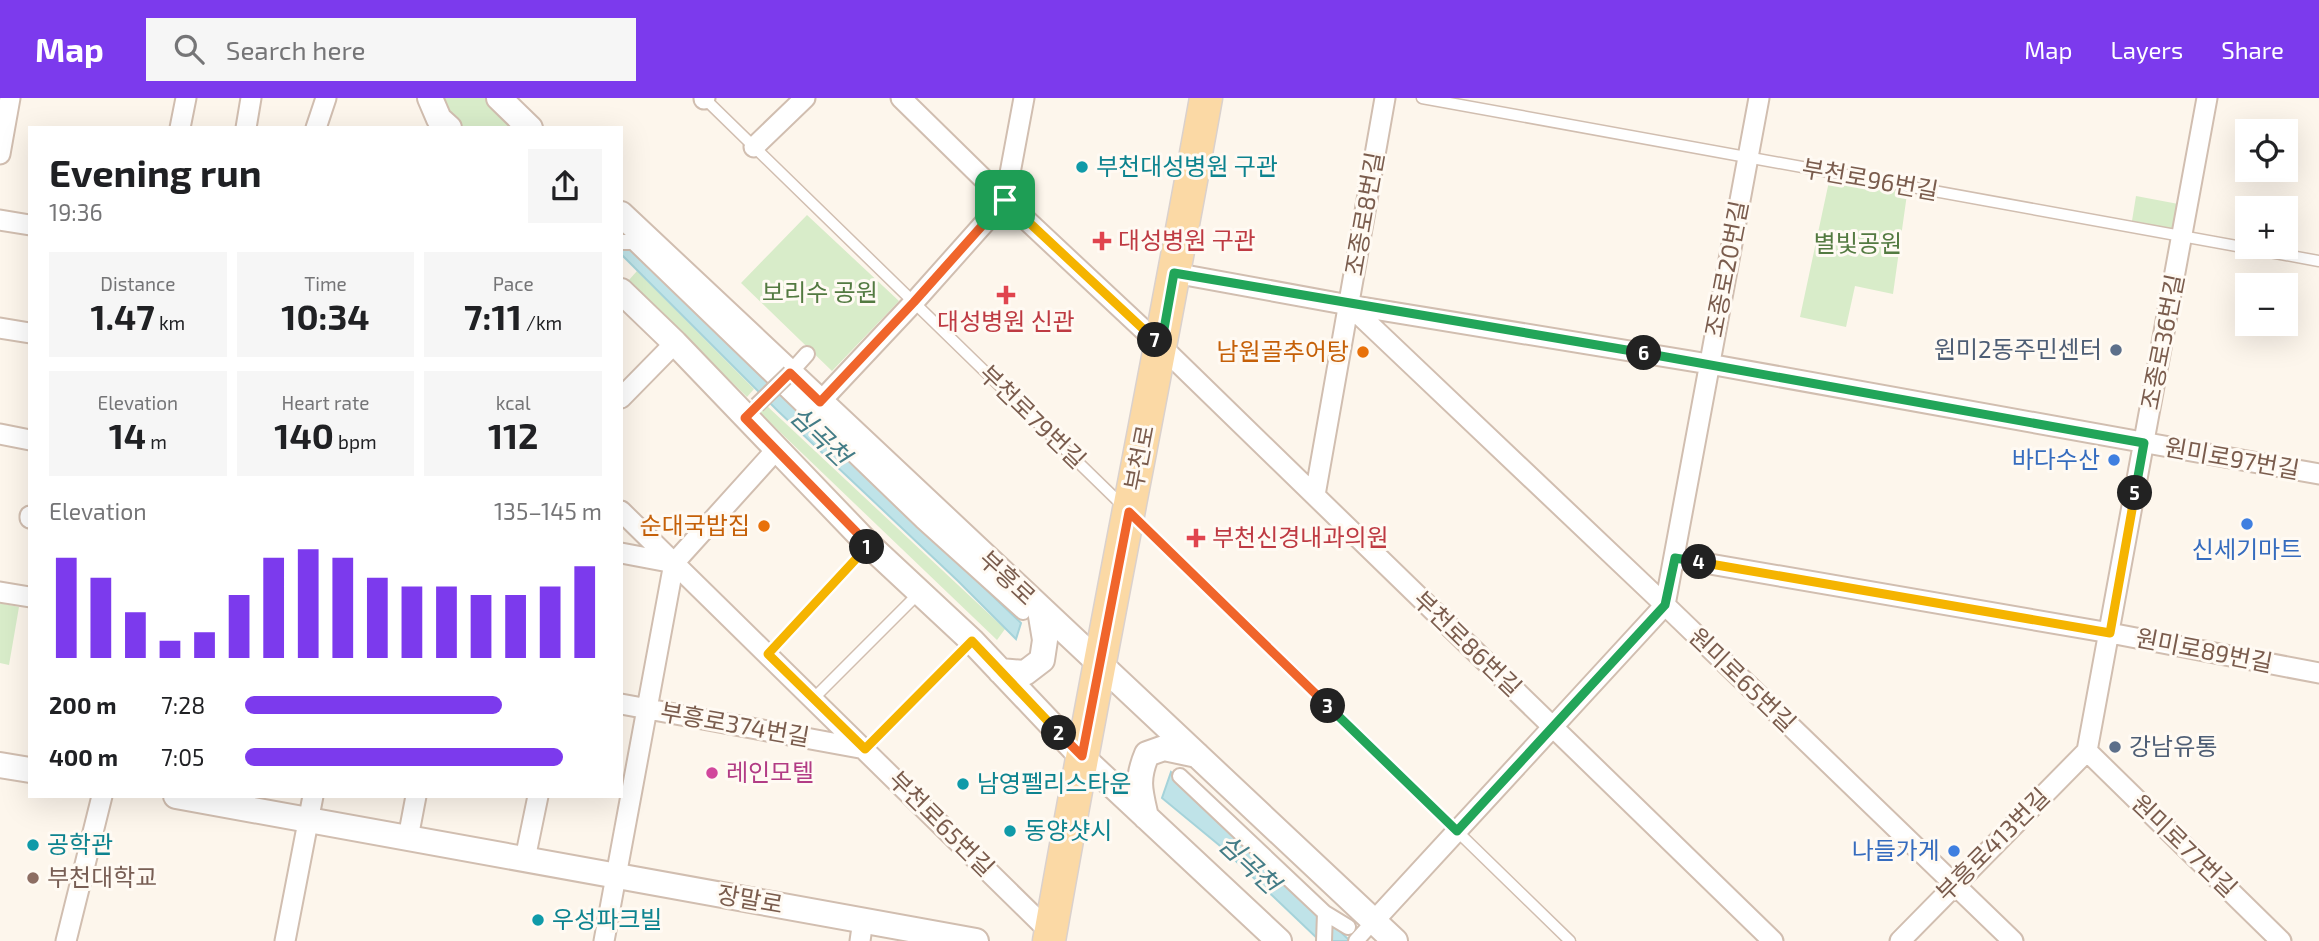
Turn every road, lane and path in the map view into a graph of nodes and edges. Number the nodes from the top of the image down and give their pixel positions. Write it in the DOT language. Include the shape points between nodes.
graph roads {
  1 [pos="10,98"];
  2 [pos="186,98"];
  3 [pos="251,98"];
  4 [pos="326,98"];
  5 [pos="499,98"];
  6 [pos="704,98"];
  7 [pos="805,98"];
  8 [pos="901,98"];
  9 [pos="1024,98"];
  10 [pos="1206,98"];
  11 [pos="1385,98"];
  12 [pos="1422,98"];
  13 [pos="1759,98"];
  14 [pos="2207,98"];
  15 [pos="180,126"];
  16 [pos="246,126"];
  17 [pos="317,126"];
  18 [pos="528,126"];
  19 [pos="754,147"];
  20 [pos="0,154"];
  21 [pos="1749,157"];
  22 [pos="1005,200"];
  23 [pos="623,216"];
  24 [pos="0,220"];
  25 [pos="28,225"];
  26 [pos="2183,237"];
  27 [pos="623,242"];
  28 [pos="651,260"];
  29 [pos="2319,261"];
  30 [pos="1174,273"];
  31 [pos="623,293"];
  32 [pos="914,302"];
  33 [pos="1349,304"];
  34 [pos="0,328"];
  35 [pos="28,333"];
  36 [pos="675,343"];
  37 [pos="1161,346"];
  38 [pos="807,354"];
  39 [pos="1709,364"];
  40 [pos="787,375"];
  41 [pos="623,396"];
  42 [pos="820,402"];
  43 [pos="751,411"];
  44 [pos="0,435"];
  45 [pos="28,440"];
  46 [pos="2144,443"];
  47 [pos="776,450"];
  48 [pos="2319,474"];
  49 [pos="1315,495"];
  50 [pos="1129,512"];
  51 [pos="623,513"];
  52 [pos="869,545"];
  53 [pos="623,553"];
  54 [pos="1675,558"];
  55 [pos="674,563"];
  56 [pos="0,592"];
  57 [pos="919,593"];
  58 [pos="28,597"];
  59 [pos="1665,605"];
  60 [pos="1032,611"];
  61 [pos="2110,633"];
  62 [pos="972,641"];
  63 [pos="768,654"];
  64 [pos="1100,665"];
  65 [pos="1000,671"];
  66 [pos="2319,673"];
  67 [pos="814,698"];
  68 [pos="623,704"];
  69 [pos="647,709"];
  70 [pos="1553,726"];
  71 [pos="865,749"];
  72 [pos="2087,751"];
  73 [pos="1198,755"];
  74 [pos="1082,756"];
  75 [pos="0,765"];
  76 [pos="28,770"];
  77 [pos="1180,776"];
  78 [pos="102,798"];
  79 [pos="198,798"];
  80 [pos="416,798"];
  81 [pos="538,798"];
  82 [pos="311,808"];
  83 [pos="1146,817"];
  84 [pos="1457,831"];
  85 [pos="408,838"];
  86 [pos="525,859"];
  87 [pos="616,876"];
  88 [pos="1955,884"];
  89 [pos="1325,913"];
  90 [pos="1374,921"];
  91 [pos="1348,927"];
  92 [pos="861,931"];
  93 [pos="1053,938"];
  94 [pos="68,941"];
  95 [pos="285,941"];
  96 [pos="604,941"];
  97 [pos="976,941"];
  98 [pos="1279,941"];
  99 [pos="1324,941"];
  100 [pos="1356,941"];
  101 [pos="1395,941"];
  102 [pos="1570,941"];
  103 [pos="1773,941"];
  104 [pos="1900,941"];
  105 [pos="2013,941"];
  106 [pos="2281,941"];
  1 -- 20 [label="street"];
  2 -- 15 [label="street"];
  3 -- 16 [label="street"];
  4 -- 17 [label="street"];
  5 -- 18 [label="street"];
  6 -- 19 [label="lane, 부천로79번길"];
  7 -- 19 [label="street"];
  8 -- 22 [label="street, 부천로86번길"];
  9 -- 22 [label="street"];
  10 -- 30 [label="main road, 부천로"];
  11 -- 33 [label="street, 조종로8번길"];
  12 -- 21 [label="lane, 부천로96번길"];
  13 -- 21 [label="street, 조종로20번길"];
  14 -- 26 [label="street, 조종로36번길"];
  19 -- 32 [label="lane, 부천로79번길"];
  21 -- 26 [label="lane, 부천로96번길"];
  21 -- 39 [label="street, 조종로20번길"];
  22 -- 32 [label="street"];
  22 -- 37 [label="street, 부천로86번길"];
  23 -- 40 [label="street, 부흥로"];
  24 -- 25 [label="street"];
  26 -- 29 [label="lane, 부천로96번길"];
  26 -- 46 [label="street, 조종로36번길"];
  27 -- 28 [label="street" via="633,242"];
  28 -- 40 [label="street" via="683,282"];
  28 -- 60 [label="street" via="922,521"];
  30 -- 33 [label="street, 원미로97번길"];
  30 -- 37 [label="main road, 부천로"];
  31 -- 36 [label="street"];
  32 -- 42 [label="street"];
  32 -- 50 [label="lane, 부천로79번길"];
  33 -- 39 [label="street, 원미로97번길"];
  33 -- 49 [label="street, 조종로8번길"];
  33 -- 59 [label="street, 원미로65번길"];
  34 -- 35 [label="street"];
  36 -- 41 [label="street"];
  36 -- 43 [label="street"];
  37 -- 49 [label="street, 부천로86번길"];
  37 -- 50 [label="main road, 부천로"];
  38 -- 40 [label="street"];
  39 -- 46 [label="street, 원미로97번길"];
  39 -- 54 [label="street, 조종로20번길"];
  40 -- 42 [label="street, 부흥로"];
  40 -- 43 [label="street, bridge"];
  42 -- 60 [label="street, 부흥로"];
  43 -- 47 [label="street"];
  44 -- 45 [label="street"];
  46 -- 48 [label="street, 원미로97번길"];
  46 -- 61 [label="street, 조종로36번길"];
  47 -- 52 [label="street"];
  47 -- 55 [label="street"];
  49 -- 70 [label="street, 부천로86번길"];
  50 -- 64 [label="main road, 부천로"];
  50 -- 84 [label="lane, 부천로79번길"];
  51 -- 55 [label="street, 부천로65번길"];
  52 -- 57 [label="street"];
  52 -- 63 [label="lane"];
  53 -- 55 [label="street"];
  54 -- 59 [label="street, 조종로20번길"];
  54 -- 61 [label="street, 원미로89번길"];
  55 -- 63 [label="street, 부천로65번길"];
  55 -- 69 [label="street, 부흥로374번길"];
  56 -- 58 [label="street"];
  57 -- 62 [label="street"];
  57 -- 67 [label="lane"];
  59 -- 70 [label="street"];
  59 -- 88 [label="street, 원미로65번길"];
  60 -- 64 [label="street, 부흥로"];
  60 -- 65 [label="street" via="1045,640 1042,660 1025,673"];
  61 -- 66 [label="street, 원미로89번길"];
  61 -- 72 [label="street, 조종로36번길"];
  62 -- 65 [label="street"];
  62 -- 71 [label="lane"];
  63 -- 67 [label="street, 부천로65번길"];
  64 -- 73 [label="street, 부흥로"];
  64 -- 74 [label="main road, 부천로"];
  65 -- 74 [label="street"];
  67 -- 71 [label="street, 부천로65번길"];
  68 -- 69 [label="street, 부흥로374번길"];
  69 -- 71 [label="street, 부흥로374번길"];
  69 -- 87 [label="street, 부흥로374번길"];
  70 -- 84 [label="street"];
  70 -- 103 [label="street, 부천로86번길"];
  71 -- 93 [label="street, 부천로65번길"];
  72 -- 88 [label="street, 부흥로413번길"];
  72 -- 106 [label="street, 원미로77번길"];
  73 -- 83 [label="street" via="1164,748 1147,754 1140,771"];
  73 -- 90 [label="street, 부흥로"];
  74 -- 83 [label="street"];
  74 -- 93 [label="main road, 부천로"];
  75 -- 76 [label="street"];
  77 -- 89 [label="street"];
  78 -- 94 [label="street"];
  79 -- 82 [label="street, 장말로"];
  80 -- 85 [label="street"];
  81 -- 86 [label="street"];
  82 -- 85 [label="street, 장말로"];
  82 -- 95 [label="street"];
  83 -- 98 [label="street"];
  84 -- 90 [label="street"];
  84 -- 102 [label="lane, 부천로79번길"];
  85 -- 86 [label="street, 장말로"];
  86 -- 87 [label="street, 장말로"];
  87 -- 92 [label="street, 장말로"];
  87 -- 96 [label="street, 부흥로374번길"];
  88 -- 104 [label="street, 부흥로413번길"];
  88 -- 105 [label="street, 원미로65번길"];
  89 -- 91 [label="street"];
  89 -- 99 [label="street"];
  90 -- 100 [label="street"];
  90 -- 101 [label="street, 부흥로"];
  92 -- 97 [label="street, 장말로"];
}
